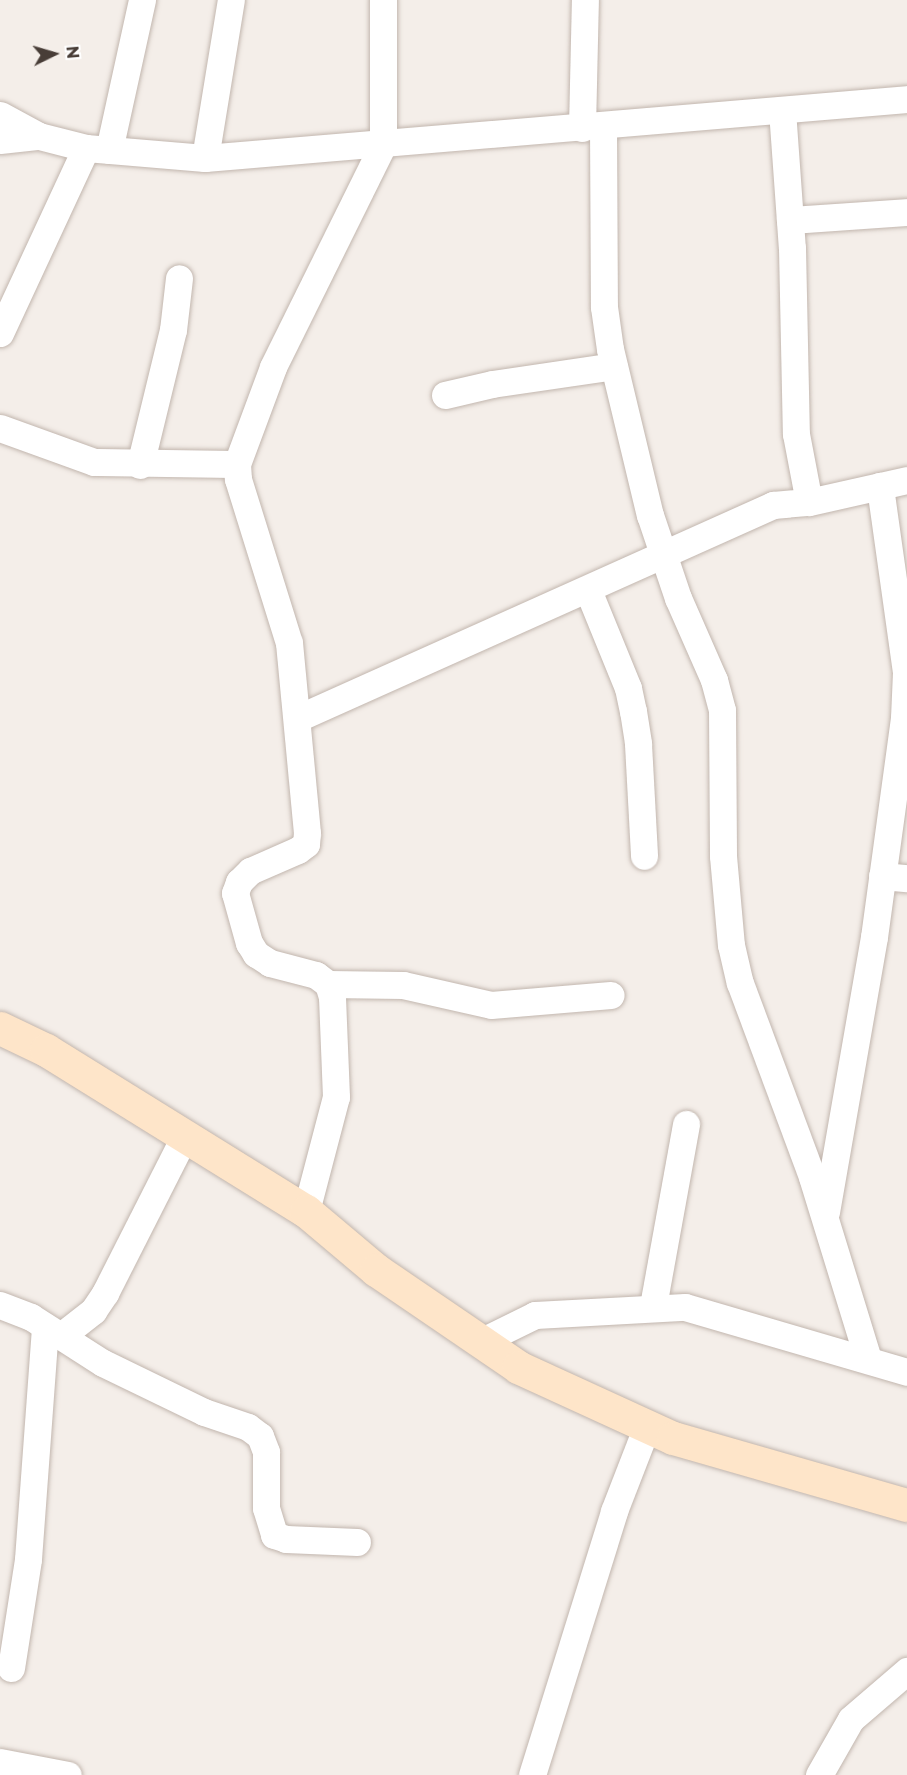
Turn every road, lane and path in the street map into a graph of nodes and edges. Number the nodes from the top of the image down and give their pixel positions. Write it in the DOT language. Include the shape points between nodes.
graph roads {
  1 [pos="142,0"];
  2 [pos="231,0"];
  3 [pos="383,0"];
  4 [pos="585,0"];
  5 [pos="907,99"];
  6 [pos="782,110"];
  7 [pos="0,115"];
  8 [pos="593,127"];
  9 [pos="39,136"];
  10 [pos="0,140"];
  11 [pos="383,144"];
  12 [pos="98,149"];
  13 [pos="205,158"];
  14 [pos="907,212"];
  15 [pos="790,220"];
  16 [pos="179,278"];
  17 [pos="0,333"];
  18 [pos="614,366"];
  19 [pos="445,395"];
  20 [pos="0,428"];
  21 [pos="237,464"];
  22 [pos="140,465"];
  23 [pos="907,480"];
  24 [pos="880,486"];
  25 [pos="809,502"];
  26 [pos="664,557"];
  27 [pos="900,579"];
  28 [pos="588,590"];
  29 [pos="298,718"];
  30 [pos="903,755"];
  31 [pos="644,856"];
  32 [pos="894,877"];
  33 [pos="328,984"];
  34 [pos="610,995"];
  35 [pos="0,1028"];
  36 [pos="686,1124"];
  37 [pos="185,1135"];
  38 [pos="306,1211"];
  39 [pos="825,1218"];
  40 [pos="0,1305"];
  41 [pos="653,1306"];
  42 [pos="53,1331"];
  43 [pos="480,1342"];
  44 [pos="868,1359"];
  45 [pos="907,1372"];
  46 [pos="647,1426"];
  47 [pos="907,1505"];
  48 [pos="357,1542"];
  49 [pos="11,1605"];
  50 [pos="11,1668"];
  51 [pos="907,1671"];
  52 [pos="14,1768"];
  53 [pos="68,1775"];
  54 [pos="532,1775"];
  55 [pos="819,1775"];
  1 -- 12 [label="street"];
  2 -- 13 [label="street"];
  3 -- 11 [label="street"];
  4 -- 8 [label="street"];
  5 -- 6 [label="street"];
  6 -- 8 [label="street"];
  6 -- 15 [label="street"];
  7 -- 9 [label="street"];
  8 -- 11 [label="street"];
  8 -- 18 [label="street" via="604,307"];
  9 -- 10 [label="street"];
  9 -- 12 [label="street"];
  11 -- 13 [label="street"];
  11 -- 21 [label="street" via="273,367"];
  12 -- 13 [label="street"];
  12 -- 17 [label="street"];
  14 -- 15 [label="street"];
  15 -- 25 [label="street" via="796,434"];
  16 -- 22 [label="street" via="172,330"];
  18 -- 19 [label="street"];
  18 -- 26 [label="street"];
  20 -- 22 [label="street" via="94,462"];
  21 -- 22 [label="street"];
  21 -- 29 [label="street" via="290,643"];
  23 -- 24 [label="street"];
  24 -- 25 [label="street"];
  24 -- 27 [label="street"];
  25 -- 26 [label="street" via="773,506"];
  26 -- 28 [label="street"];
  26 -- 39 [label="street" via="714,680 722,710 723,856 730,945 740,983"];
  27 -- 30 [label="street" via="906,672"];
  28 -- 29 [label="street"];
  28 -- 31 [label="street" via="628,688 633,711"];
  29 -- 33 [label="street" via="306,844 250,871 235,893 249,943 256,954 270,963 316,975"];
  30 -- 32 [label="street"];
  32 -- 39 [label="street"];
  33 -- 34 [label="street" via="404,985 491,1005"];
  33 -- 38 [label="street" via="337,1068 336,1097"];
  35 -- 37 [label="street" via="46,1050"];
  36 -- 41 [label="street"];
  37 -- 38 [label="street"];
  37 -- 42 [label="street" via="93,1311"];
  38 -- 43 [label="street" via="376,1270"];
  39 -- 44 [label="street"];
  40 -- 42 [label="street"];
  41 -- 43 [label="street" via="535,1315"];
  41 -- 44 [label="street" via="685,1307"];
  42 -- 48 [label="street" via="103,1363 260,1436 266,1452 267,1516 274,1535"];
  42 -- 49 [label="street"];
  43 -- 46 [label="street" via="518,1367"];
  44 -- 45 [label="street"];
  46 -- 47 [label="street" via="673,1438"];
  46 -- 54 [label="street" via="610,1522"];
  49 -- 50 [label="street"];
  51 -- 55 [label="street" via="851,1719"];
  52 -- 53 [label="street"];
}
